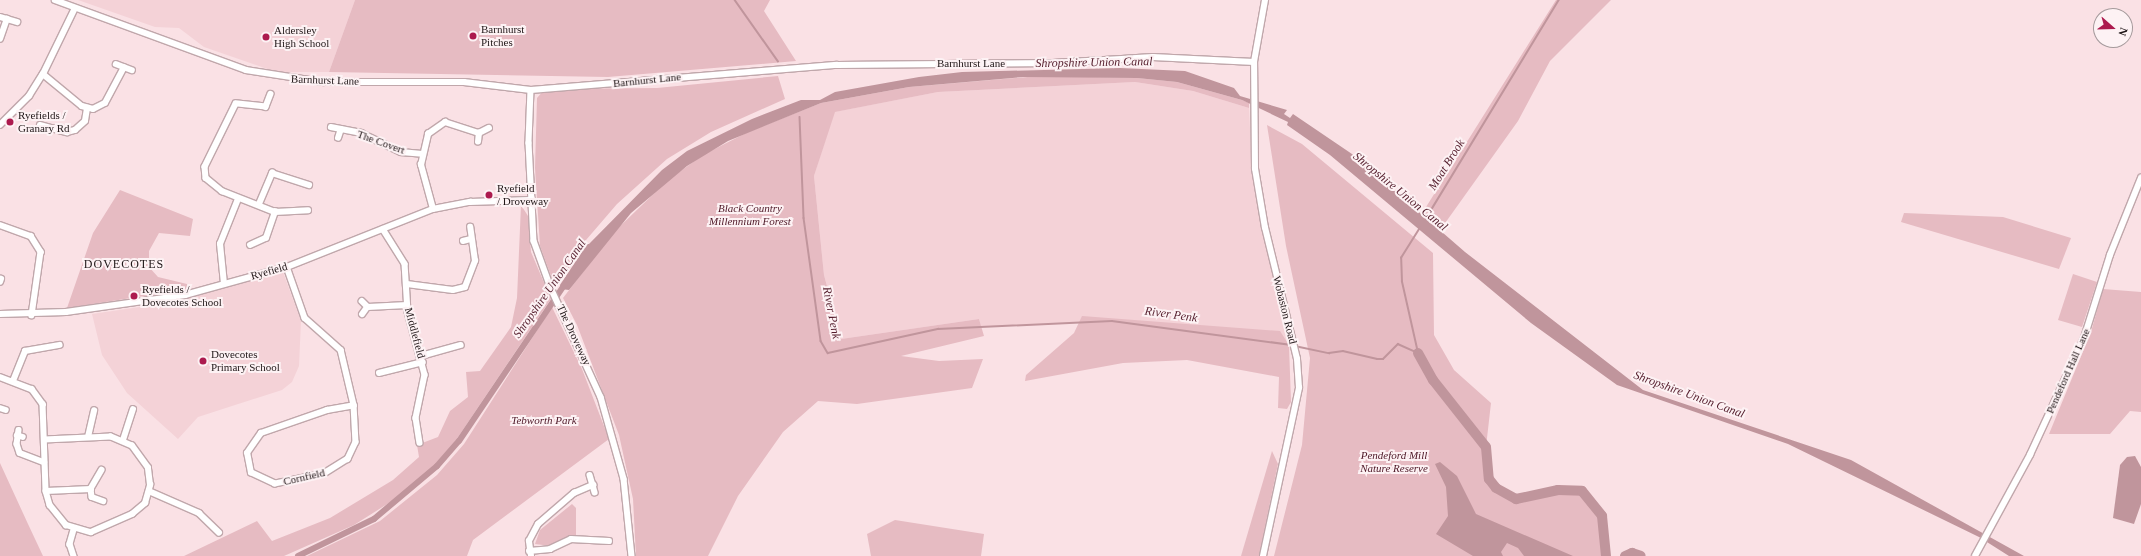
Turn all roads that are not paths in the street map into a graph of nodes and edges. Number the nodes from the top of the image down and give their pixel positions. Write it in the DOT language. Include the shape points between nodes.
graph roads {
  1 [pos="55,0"];
  2 [pos="1265,0"];
  3 [pos="75,8"];
  4 [pos="0,17"];
  5 [pos="7,19"];
  6 [pos="17,22"];
  7 [pos="0,39"];
  8 [pos="1254,62"];
  9 [pos="116,64"];
  10 [pos="124,68"];
  11 [pos="132,70"];
  12 [pos="43,74"];
  13 [pos="531,90"];
  14 [pos="271,94"];
  15 [pos="87,108"];
  16 [pos="0,125"];
  17 [pos="40,125"];
  18 [pos="332,127"];
  19 [pos="489,128"];
  20 [pos="341,129"];
  21 [pos="479,133"];
  22 [pos="338,138"];
  23 [pos="478,142"];
  24 [pos="422,154"];
  25 [pos="2141,178"];
  26 [pos="309,185"];
  27 [pos="238,199"];
  28 [pos="530,200"];
  29 [pos="259,204"];
  30 [pos="433,209"];
  31 [pos="308,210"];
  32 [pos="275,212"];
  33 [pos="0,225"];
  34 [pos="470,227"];
  35 [pos="383,229"];
  36 [pos="471,239"];
  37 [pos="463,241"];
  38 [pos="250,245"];
  39 [pos="287,266"];
  40 [pos="224,284"];
  41 [pos="407,284"];
  42 [pos="362,301"];
  43 [pos="407,304"];
  44 [pos="368,307"];
  45 [pos="0,314"];
  46 [pos="363,314"];
  47 [pos="32,315"];
  48 [pos="59,345"];
  49 [pos="461,345"];
  50 [pos="421,356"];
  51 [pos="423,362"];
  52 [pos="379,373"];
  53 [pos="0,377"];
  54 [pos="13,381"];
  55 [pos="354,405"];
  56 [pos="133,410"];
  57 [pos="94,411"];
  58 [pos="20,434"];
  59 [pos="88,437"];
  60 [pos="45,440"];
  61 [pos="123,440"];
  62 [pos="420,442"];
  63 [pos="44,462"];
  64 [pos="102,470"];
  65 [pos="590,475"];
  66 [pos="593,485"];
  67 [pos="91,489"];
  68 [pos="46,491"];
  69 [pos="149,491"];
  70 [pos="595,492"];
  71 [pos="103,500"];
  72 [pos="74,530"];
  73 [pos="219,532"];
  74 [pos="609,541"];
  75 [pos="530,553"];
  76 [pos="74,556"];
  77 [pos="632,556"];
  78 [pos="1263,556"];
  79 [pos="1975,556"];
  1 -- 3 [label="street, Barnhurst Lane"];
  2 -- 8 [label="street, Wobaston Road"];
  3 -- 12 [label="street"];
  3 -- 13 [label="street, Barnhurst Lane" via="184,45 234,67 275,77 323,82 464,82"];
  4 -- 5 [label="street"];
  5 -- 6 [label="street"];
  5 -- 7 [label="street"];
  8 -- 13 [label="street, Barnhurst Lane" via="1153,57 1053,63 837,65"];
  8 -- 78 [label="street, Wobaston Road" via="1253,112 1260,204 1299,375 1293,430"];
  9 -- 10 [label="street"];
  10 -- 11 [label="street"];
  10 -- 15 [label="street" via="105,103 97,109"];
  12 -- 15 [label="street"];
  12 -- 16 [label="street" via="29,96"];
  13 -- 28 [label="street, The Droveway"];
  14 -- 27 [label="street" via="266,107 236,104 205,167 211,185"];
  15 -- 17 [label="street" via="86,120 75,130 67,132"];
  18 -- 20 [label="street, The Covert"];
  19 -- 21 [label="street"];
  20 -- 22 [label="street"];
  20 -- 24 [label="street, The Covert" via="361,133 401,152"];
  21 -- 23 [label="street"];
  21 -- 24 [label="street" via="451,123 438,124 428,134"];
  24 -- 30 [label="street" via="423,176"];
  25 -- 79 [label="street, Pendeford Hall Lane" via="2110,255 2084,338 2030,455"];
  26 -- 29 [label="street" via="272,173"];
  27 -- 29 [label="street"];
  27 -- 40 [label="street" via="220,244"];
  28 -- 30 [label="street, Ryefield" via="470,202"];
  28 -- 77 [label="street, The Droveway" via="534,241 551,288 602,397 624,479"];
  29 -- 32 [label="street"];
  30 -- 35 [label="street, Ryefield"];
  31 -- 32 [label="street"];
  32 -- 38 [label="street" via="266,238"];
  33 -- 47 [label="street" via="31,236 41,252"];
  34 -- 36 [label="street"];
  35 -- 39 [label="street, Ryefield"];
  35 -- 41 [label="street, Middlefield" via="404,262"];
  36 -- 37 [label="street"];
  36 -- 41 [label="street" via="475,261 470,278 461,290"];
  39 -- 40 [label="street, Ryefield"];
  39 -- 55 [label="street, Cornfield" via="304,318 341,350"];
  40 -- 47 [label="street, Ryefield" via="185,295 103,308"];
  41 -- 43 [label="street, Middlefield"];
  42 -- 44 [label="street"];
  43 -- 44 [label="street"];
  43 -- 50 [label="street, Middlefield"];
  44 -- 46 [label="street"];
  45 -- 47 [label="street, Ryefield"];
  48 -- 54 [label="street" via="25,351"];
  49 -- 50 [label="street"];
  50 -- 51 [label="street, Middlefield"];
  51 -- 52 [label="street"];
  51 -- 62 [label="street, Middlefield" via="424,385 416,418"];
  53 -- 54 [label="street"];
  54 -- 60 [label="street" via="32,389 41,398 45,410"];
  55 -- 55 [label="street, Cornfield" via="356,442 348,459 336,467 324,474 275,484 251,473 247,453 261,433 327,410"];
  56 -- 61 [label="street"];
  57 -- 59 [label="street"];
  58 -- 63 [label="street" via="20,453"];
  59 -- 60 [label="street"];
  59 -- 61 [label="street"];
  60 -- 63 [label="street"];
  61 -- 69 [label="street" via="144,459 150,478"];
  63 -- 68 [label="street"];
  64 -- 67 [label="street"];
  65 -- 66 [label="street"];
  66 -- 70 [label="street"];
  66 -- 75 [label="street" via="574,493 538,524 531,534"];
  67 -- 68 [label="street"];
  67 -- 71 [label="street" via="92,497"];
  68 -- 72 [label="street" via="58,516"];
  69 -- 72 [label="street" via="146,503 132,514 91,532"];
  69 -- 73 [label="street" via="198,513"];
  72 -- 76 [label="street" via="70,544"];
  74 -- 75 [label="street" via="571,539 550,549"];
}
